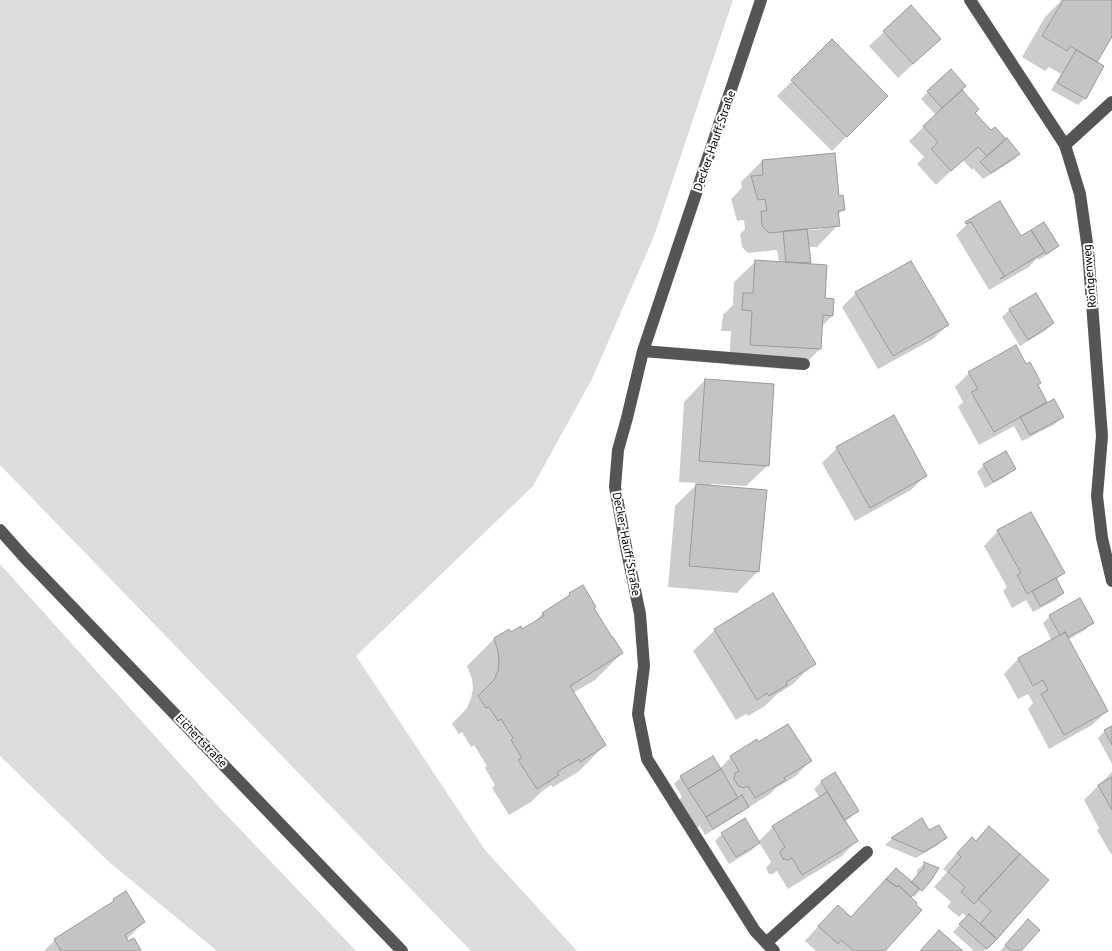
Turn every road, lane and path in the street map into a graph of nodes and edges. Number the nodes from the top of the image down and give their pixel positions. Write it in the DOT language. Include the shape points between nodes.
graph roads {
  1 [pos="761,0"];
  2 [pos="970,0"];
  3 [pos="1112,102"];
  4 [pos="1065,145"];
  5 [pos="644,351"];
  6 [pos="804,364"];
  7 [pos="1107,432"];
  8 [pos="0,530"];
  9 [pos="1112,581"];
  10 [pos="867,852"];
  11 [pos="770,947"];
  12 [pos="402,951"];
  1 -- 5 [label="street, Decker-Hauff-Straße"];
  2 -- 4 [label="street, Röntgenweg"];
  3 -- 4 [label="street"];
  4 -- 7 [label="street, Röntgenweg" via="1080,194"];
  5 -- 6 [label="street"];
  5 -- 11 [label="street, Decker-Hauff-Straße" via="618,450 615,487 640,614 644,666 638,714 647,758 755,931"];
  7 -- 9 [label="street, Röntgenweg" via="1098,496 1102,538"];
  8 -- 12 [label="street, Eichertstraße"];
  10 -- 11 [label="street"];
}
